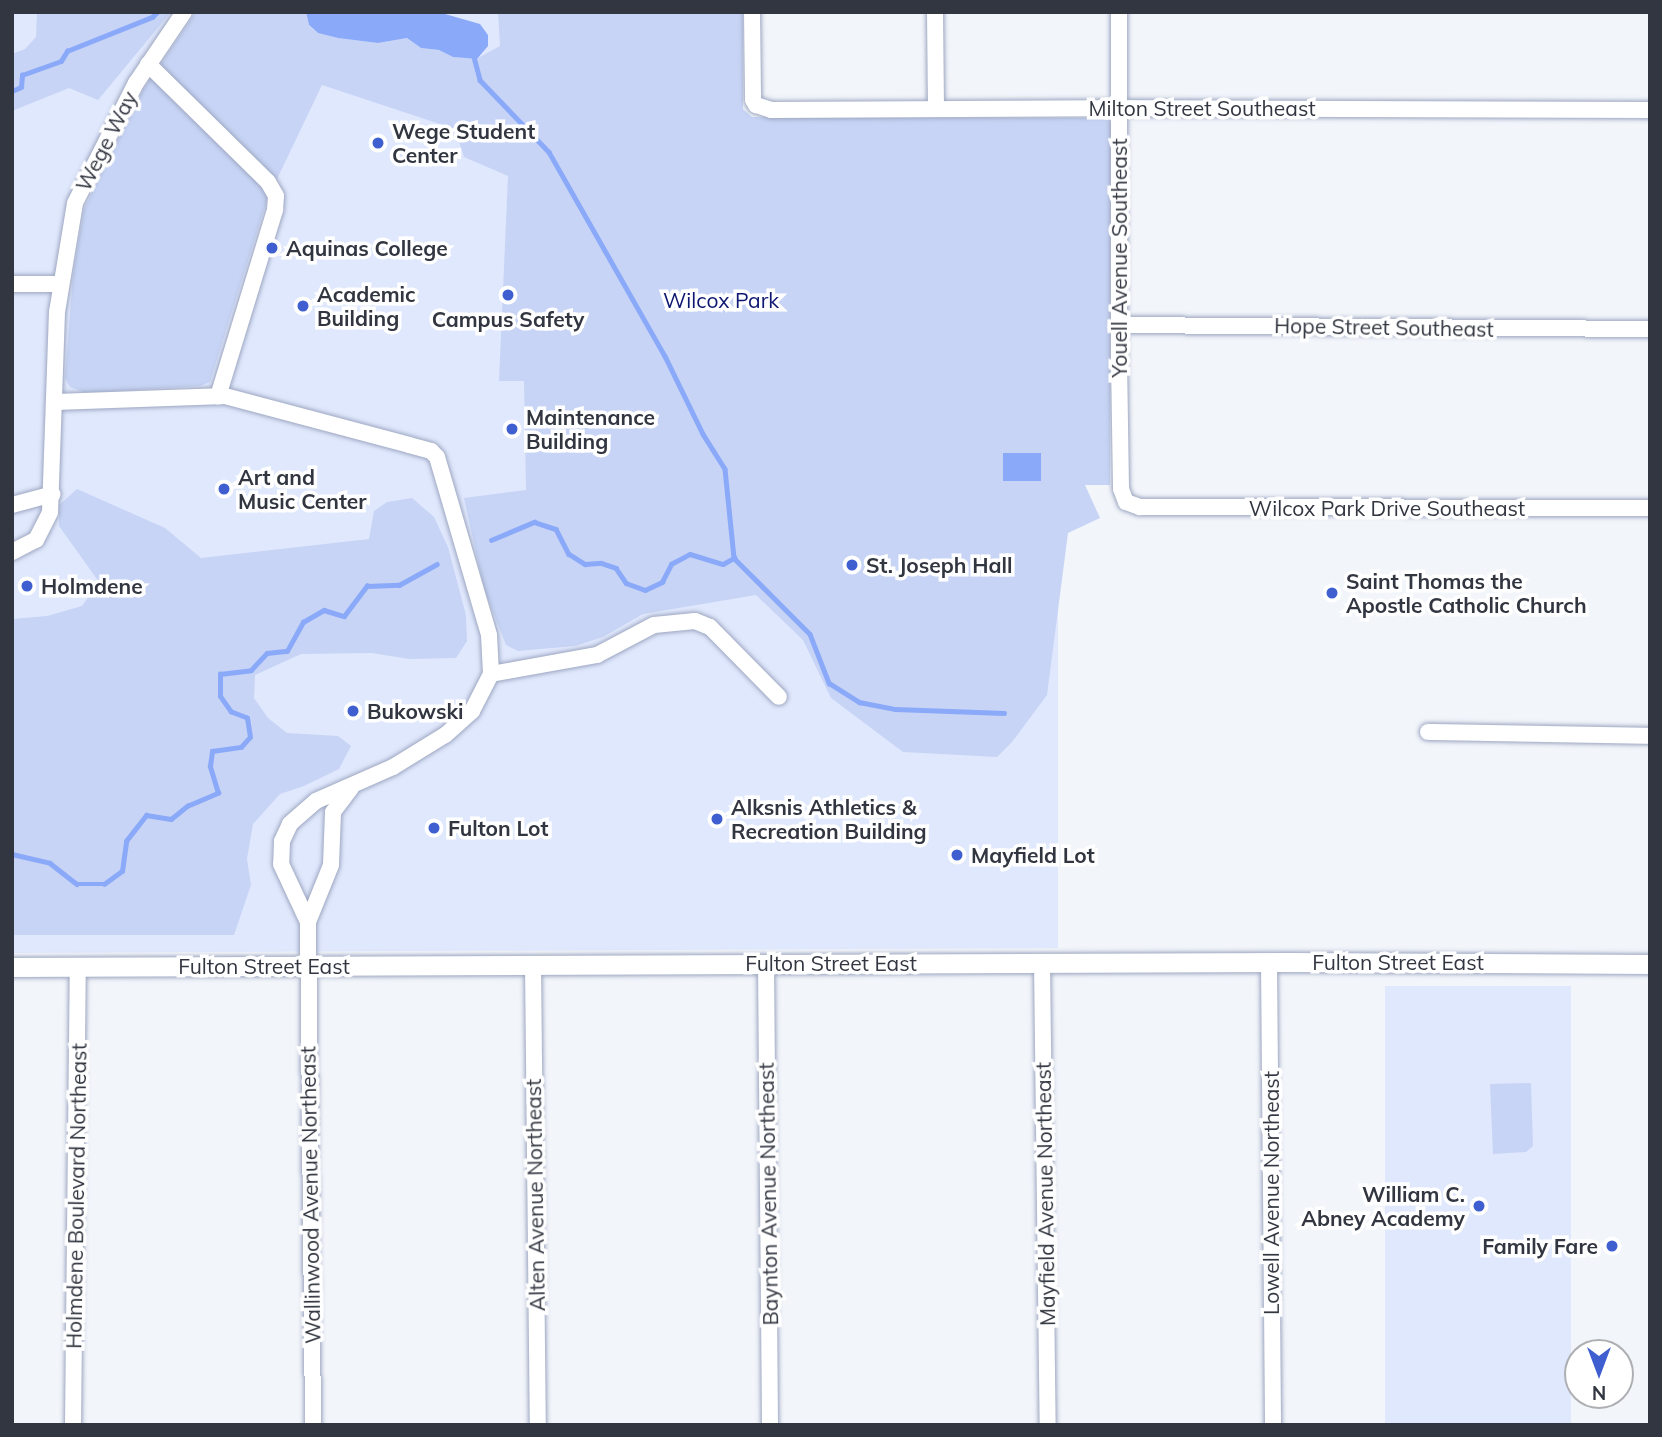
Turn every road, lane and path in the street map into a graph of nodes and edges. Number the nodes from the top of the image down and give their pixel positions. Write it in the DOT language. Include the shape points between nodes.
graph roads {
  1 [pos="184,12"];
  2 [pos="752,12"];
  3 [pos="935,12"];
  4 [pos="1119,12"];
  5 [pos="148,64"];
  6 [pos="936,108"];
  7 [pos="1119,108"];
  8 [pos="1650,110"];
  9 [pos="12,284"];
  10 [pos="60,284"];
  11 [pos="1118,325"];
  12 [pos="1650,329"];
  13 [pos="218,396"];
  14 [pos="55,402"];
  15 [pos="52,494"];
  16 [pos="1126,502"];
  17 [pos="12,505"];
  18 [pos="1650,508"];
  19 [pos="12,552"];
  20 [pos="491,674"];
  21 [pos="779,697"];
  22 [pos="1428,732"];
  23 [pos="1650,736"];
  24 [pos="351,788"];
  25 [pos="307,922"];
  26 [pos="1042,962"];
  27 [pos="1269,962"];
  28 [pos="766,963"];
  29 [pos="533,964"];
  30 [pos="1650,964"];
  31 [pos="307,966"];
  32 [pos="12,967"];
  33 [pos="78,967"];
  34 [pos="73,1425"];
  35 [pos="313,1425"];
  36 [pos="538,1425"];
  37 [pos="770,1425"];
  38 [pos="1048,1425"];
  39 [pos="1273,1425"];
  1 -- 5 [label="street, Wege Way"];
  2 -- 6 [label="street, Milton Street Southeast" via="756,105 771,110"];
  3 -- 6 [label="street"];
  4 -- 7 [label="street, Youell Avenue Southeast"];
  5 -- 10 [label="street, Wege Way" via="79,191"];
  5 -- 13 [label="street" via="268,181 276,197"];
  6 -- 7 [label="street, Milton Street Southeast"];
  7 -- 8 [label="street, Milton Street Southeast"];
  7 -- 11 [label="street, Youell Avenue Southeast"];
  9 -- 10 [label="street"];
  10 -- 14 [label="street, Wege Way"];
  11 -- 12 [label="street, Hope Street Southeast"];
  11 -- 16 [label="street, Youell Avenue Southeast" via="1121,489"];
  13 -- 14 [label="street"];
  13 -- 20 [label="street" via="430,451 439,462 489,635"];
  14 -- 15 [label="street, Wege Way"];
  15 -- 17 [label="street"];
  15 -- 19 [label="street, Wege Way" via="44,529 31,544"];
  16 -- 18 [label="street, Wilcox Park Drive Southeast" via="1140,507"];
  20 -- 21 [label="street" via="597,655 654,625 695,621 710,627"];
  20 -- 24 [label="street" via="472,711 445,735"];
  22 -- 23 [label="street"];
  24 -- 25 [label="street" via="333,812 331,865"];
  24 -- 25 [label="street" via="310,805 283,836 282,864"];
  25 -- 31 [label="street, Wallinwood Avenue Northeast"];
  26 -- 27 [label="main road, Fulton Street East"];
  26 -- 28 [label="main road, Fulton Street East"];
  26 -- 38 [label="street, Mayfield Avenue Northeast"];
  27 -- 30 [label="main road, Fulton Street East"];
  27 -- 39 [label="street, Lowell Avenue Northeast"];
  28 -- 29 [label="main road, Fulton Street East"];
  28 -- 37 [label="street, Baynton Avenue Northeast"];
  29 -- 31 [label="main road, Fulton Street East"];
  29 -- 36 [label="street, Alten Avenue Northeast"];
  31 -- 33 [label="main road, Fulton Street East"];
  31 -- 35 [label="street, Wallinwood Avenue Northeast"];
  32 -- 33 [label="main road, Fulton Street East"];
  33 -- 34 [label="street, Holmdene Boulevard Northeast"];
}
